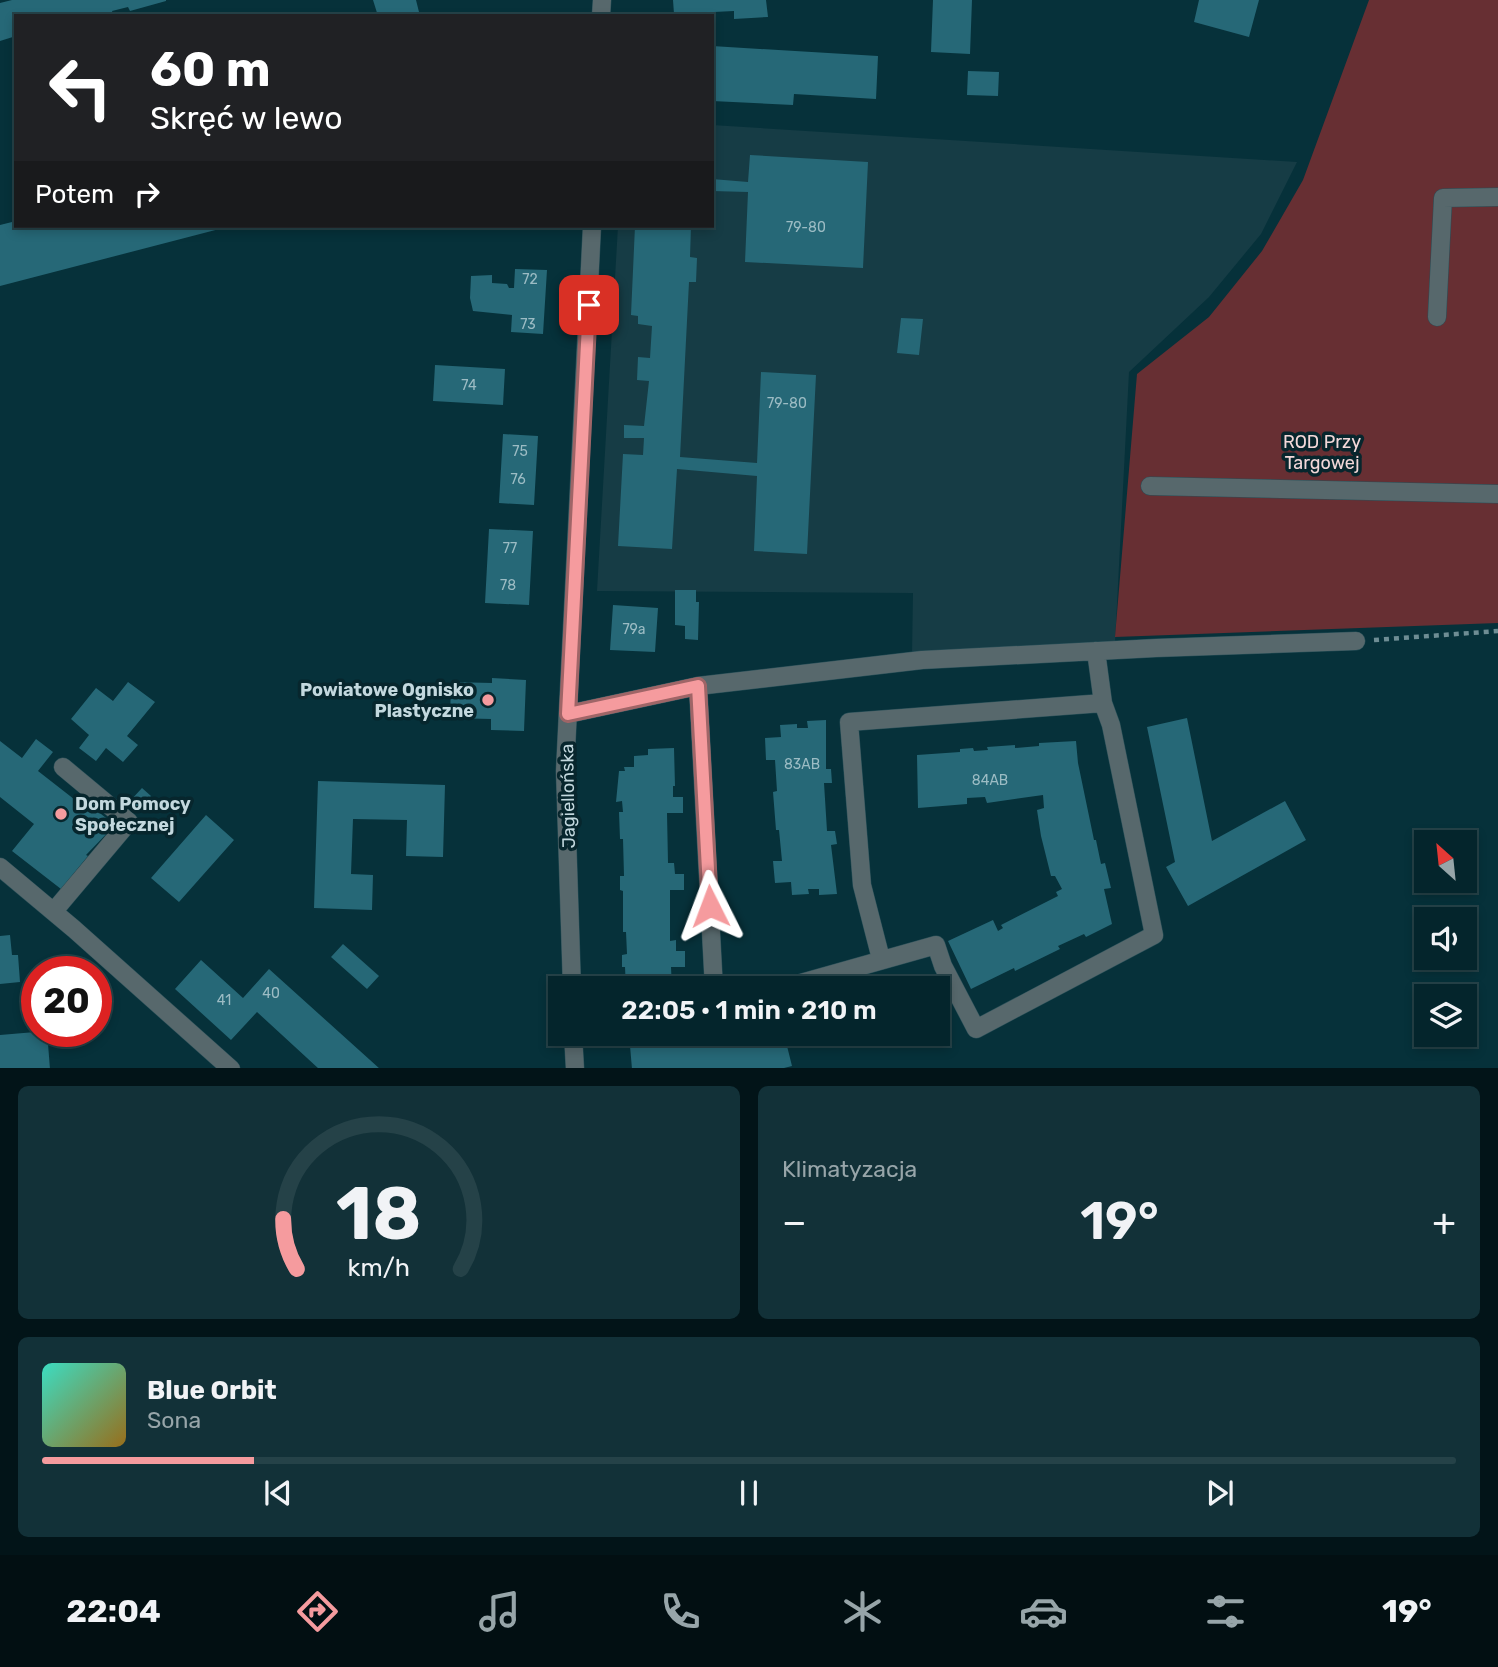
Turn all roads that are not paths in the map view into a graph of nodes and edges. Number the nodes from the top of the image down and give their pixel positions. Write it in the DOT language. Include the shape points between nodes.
graph roads {
  1 [pos="1498,197"];
  2 [pos="592,228"];
  3 [pos="1437,317"];
  4 [pos="1150,486"];
  5 [pos="1498,494"];
  6 [pos="1356,641"];
  7 [pos="1096,651"];
  8 [pos="698,686"];
  9 [pos="1103,703"];
  10 [pos="568,714"];
  11 [pos="63,767"];
  12 [pos="0,867"];
  13 [pos="54,911"];
  14 [pos="881,959"];
  15 [pos="572,976"];
  16 [pos="713,976"];
  17 [pos="824,976"];
  18 [pos="574,1046"];
  19 [pos="230,1068"];
  20 [pos="575,1068"];
  1 -- 3 [label="street" via="1443,198"];
  2 -- 10 [label="street, Jagiellońska"];
  4 -- 5 [label="street"];
  6 -- 7 [label="street"];
  7 -- 8 [label="street" via="922,660"];
  7 -- 9 [label="street"];
  8 -- 10 [label="street"];
  8 -- 16 [label="street"];
  9 -- 14 [label="street" via="849,722 862,885"];
  9 -- 14 [label="street" via="1154,935 975,1029 936,945"];
  10 -- 15 [label="street, Jagiellońska" via="565,771"];
  11 -- 13 [label="street" via="129,822"];
  12 -- 13 [label="street"];
  13 -- 19 [label="street"];
  14 -- 17 [label="street"];
  18 -- 20 [label="street"];
}
